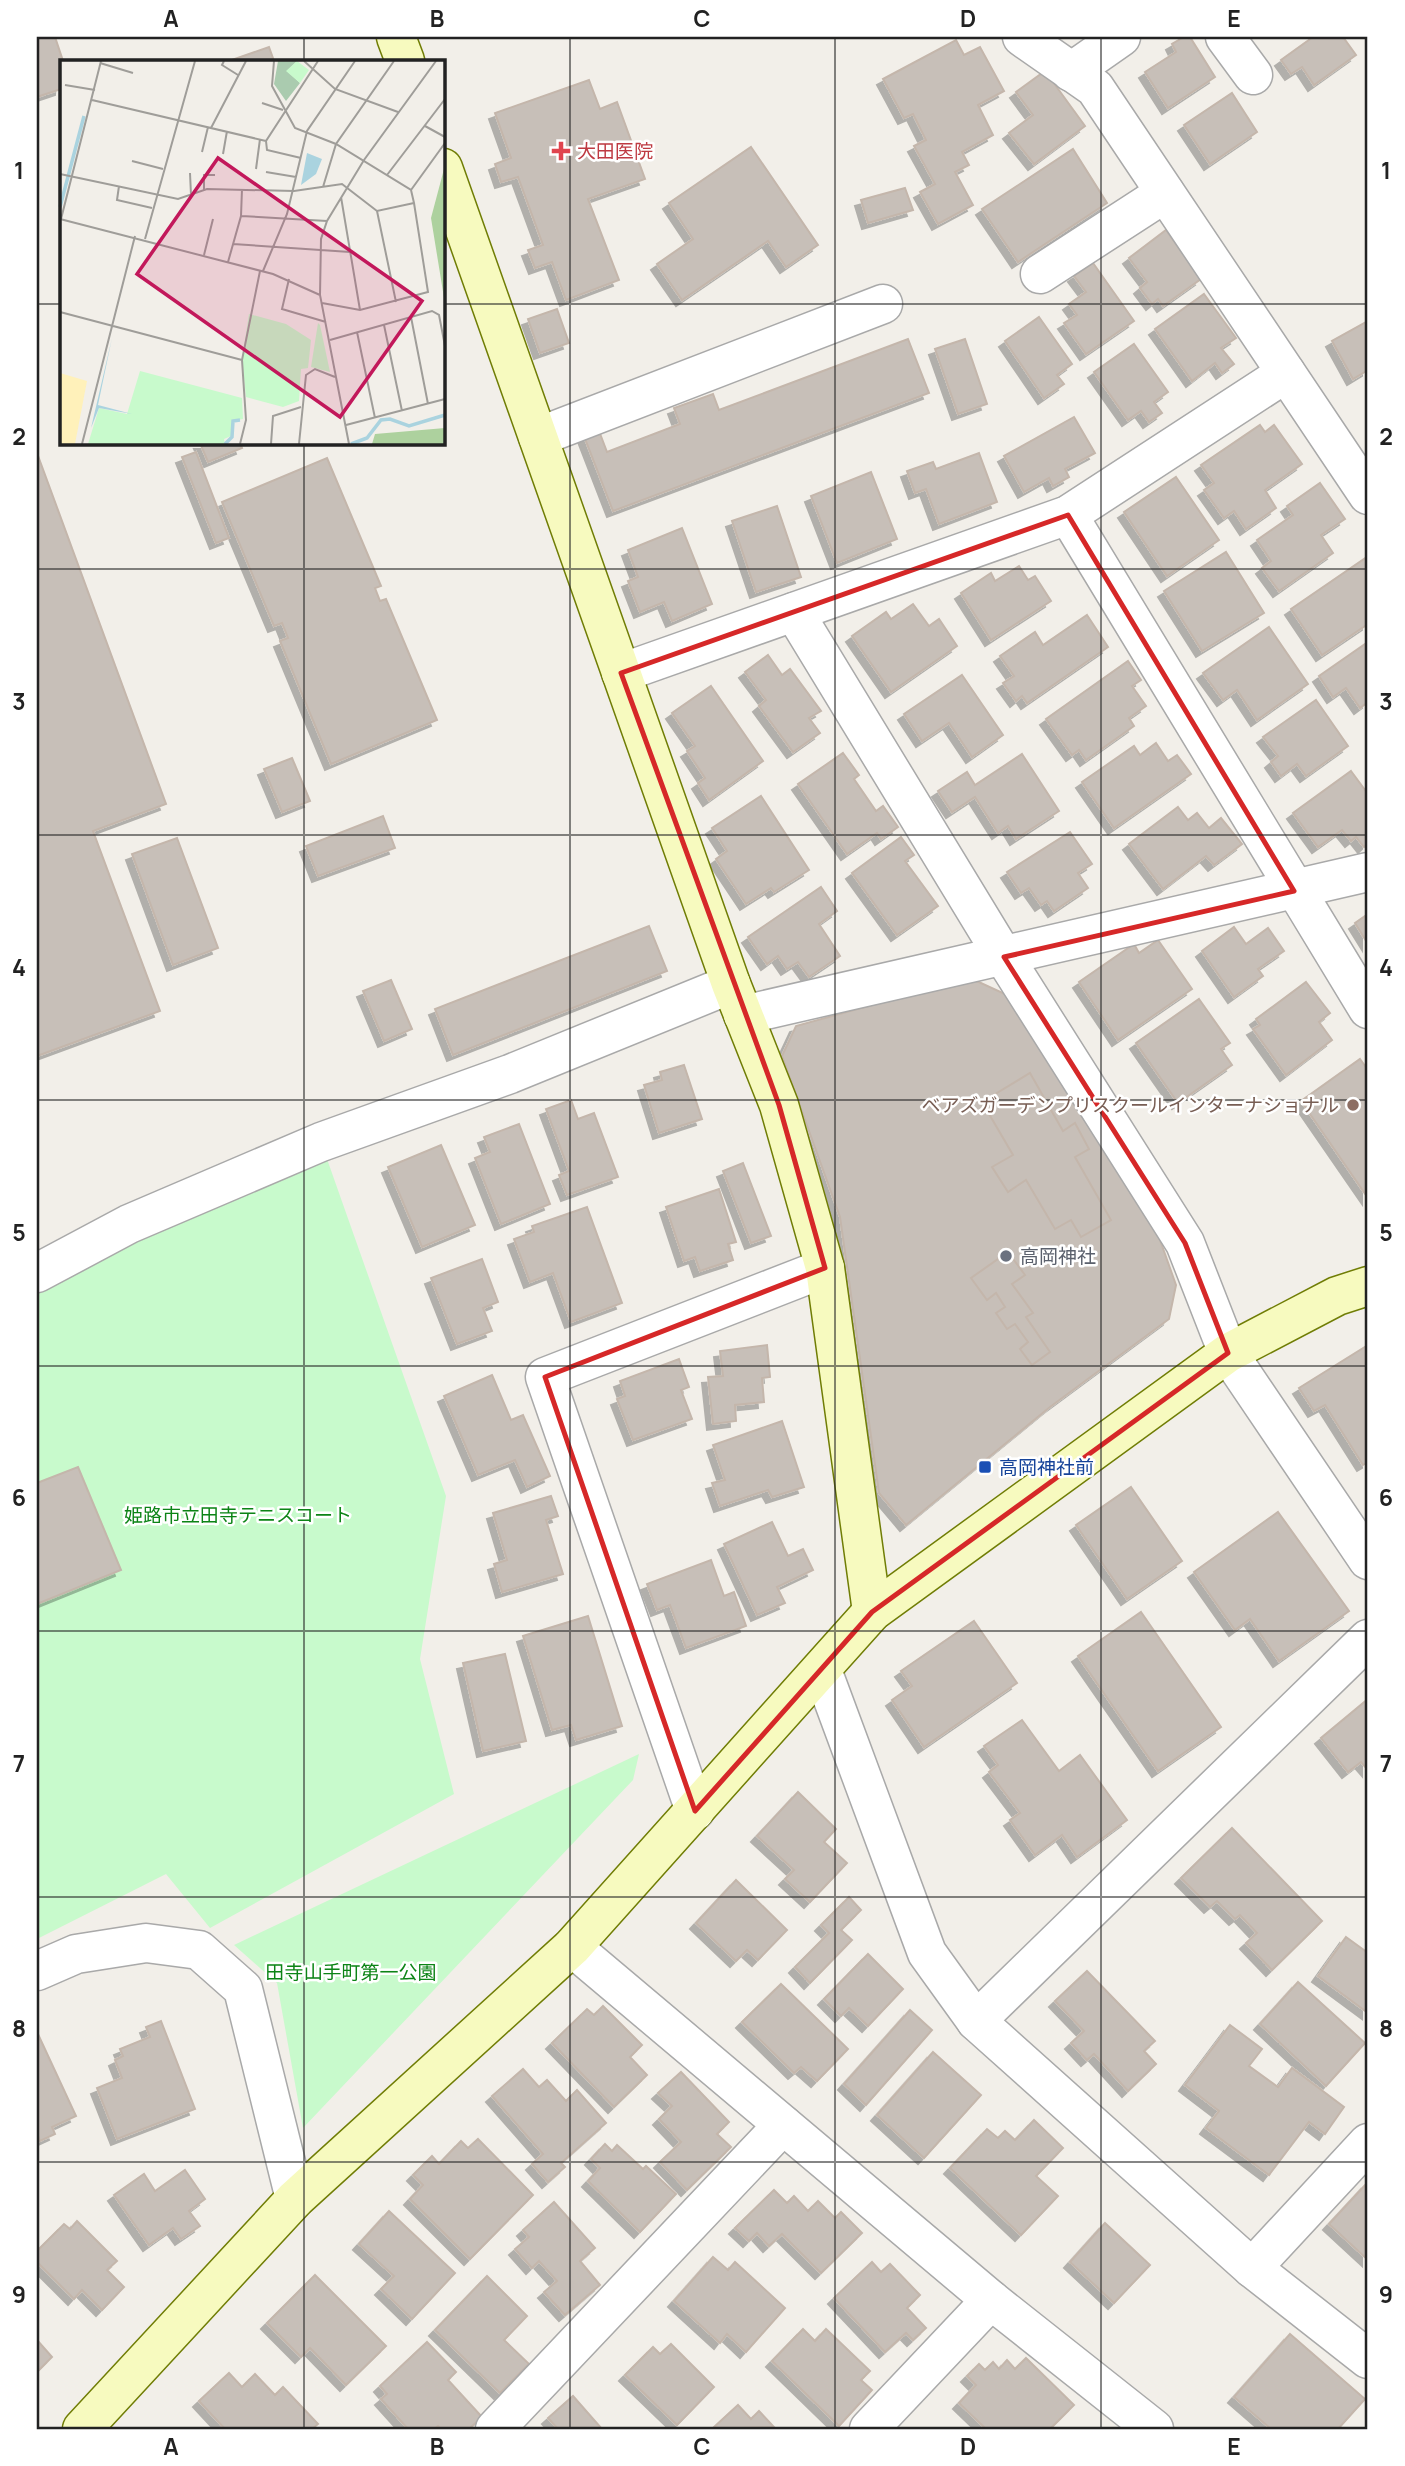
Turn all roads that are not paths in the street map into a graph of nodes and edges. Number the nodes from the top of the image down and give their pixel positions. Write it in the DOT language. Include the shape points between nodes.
graph roads {
  1 [pos="396,37"];
  2 [pos="1021,37"];
  3 [pos="1121,37"];
  4 [pos="1225,37"];
  5 [pos="405,60"];
  6 [pos="1071,72"];
  7 [pos="1254,75"];
  8 [pos="444,171"];
  9 [pos="1165,193"];
  10 [pos="1040,274"];
  11 [pos="883,304"];
  12 [pos="1286,373"];
  13 [pos="538,437"];
  14 [pos="1368,495"];
  15 [pos="1068,515"];
  16 [pos="794,612"];
  17 [pos="621,673"];
  18 [pos="1368,872"];
  19 [pos="1294,891"];
  20 [pos="1004,957"];
  21 [pos="737,999"];
  22 [pos="1368,1009"];
  23 [pos="825,1268"];
  24 [pos="37,1273"];
  25 [pos="1368,1286"];
  26 [pos="1228,1353"];
  27 [pos="1368,1560"];
  28 [pos="872,1612"];
  29 [pos="1368,1639"];
  30 [pos="822,1670"];
  31 [pos="695,1811"];
  32 [pos="572,1947"];
  33 [pos="37,1971"];
  34 [pos="976,2021"];
  35 [pos="783,2124"];
  36 [pos="1368,2143"];
  37 [pos="295,2199"];
  38 [pos="1252,2268"];
  39 [pos="991,2300"];
  40 [pos="1368,2359"];
  41 [pos="82,2429"];
  42 [pos="495,2429"];
  43 [pos="869,2429"];
  44 [pos="1154,2429"];
  1 -- 5 [label="street"];
  2 -- 6 [label="street"];
  3 -- 6 [label="street"];
  4 -- 7 [label="street"];
  6 -- 9 [label="street" via="1095,88"];
  8 -- 13 [label="street"];
  9 -- 10 [label="street"];
  9 -- 12 [label="street"];
  11 -- 13 [label="street" via="819,311"];
  12 -- 14 [label="street"];
  12 -- 15 [label="street"];
  13 -- 17 [label="street"];
  15 -- 16 [label="street"];
  15 -- 19 [label="street"];
  16 -- 17 [label="street"];
  16 -- 20 [label="street"];
  17 -- 21 [label="street"];
  18 -- 19 [label="street"];
  19 -- 20 [label="street"];
  19 -- 22 [label="street"];
  20 -- 21 [label="street"];
  20 -- 26 [label="street" via="1185,1243"];
  21 -- 23 [label="street" via="779,1105"];
  21 -- 24 [label="street" via="321,1142 129,1224"];
  23 -- 28 [label="street"];
  23 -- 31 [label="street" via="545,1377"];
  25 -- 26 [label="street" via="1337,1296"];
  26 -- 27 [label="street"];
  26 -- 28 [label="street"];
  28 -- 30 [label="street"];
  29 -- 34 [label="street"];
  30 -- 31 [label="street"];
  30 -- 34 [label="street" via="927,1953"];
  31 -- 32 [label="street"];
  32 -- 35 [label="street"];
  32 -- 37 [label="street"];
  33 -- 37 [label="street" via="76,1954 146,1943 199,1951 243,1989"];
  34 -- 38 [label="street"];
  35 -- 39 [label="street"];
  35 -- 42 [label="street"];
  36 -- 38 [label="street"];
  37 -- 41 [label="street"];
  38 -- 40 [label="street"];
  39 -- 43 [label="street"];
  39 -- 44 [label="street"];
}
